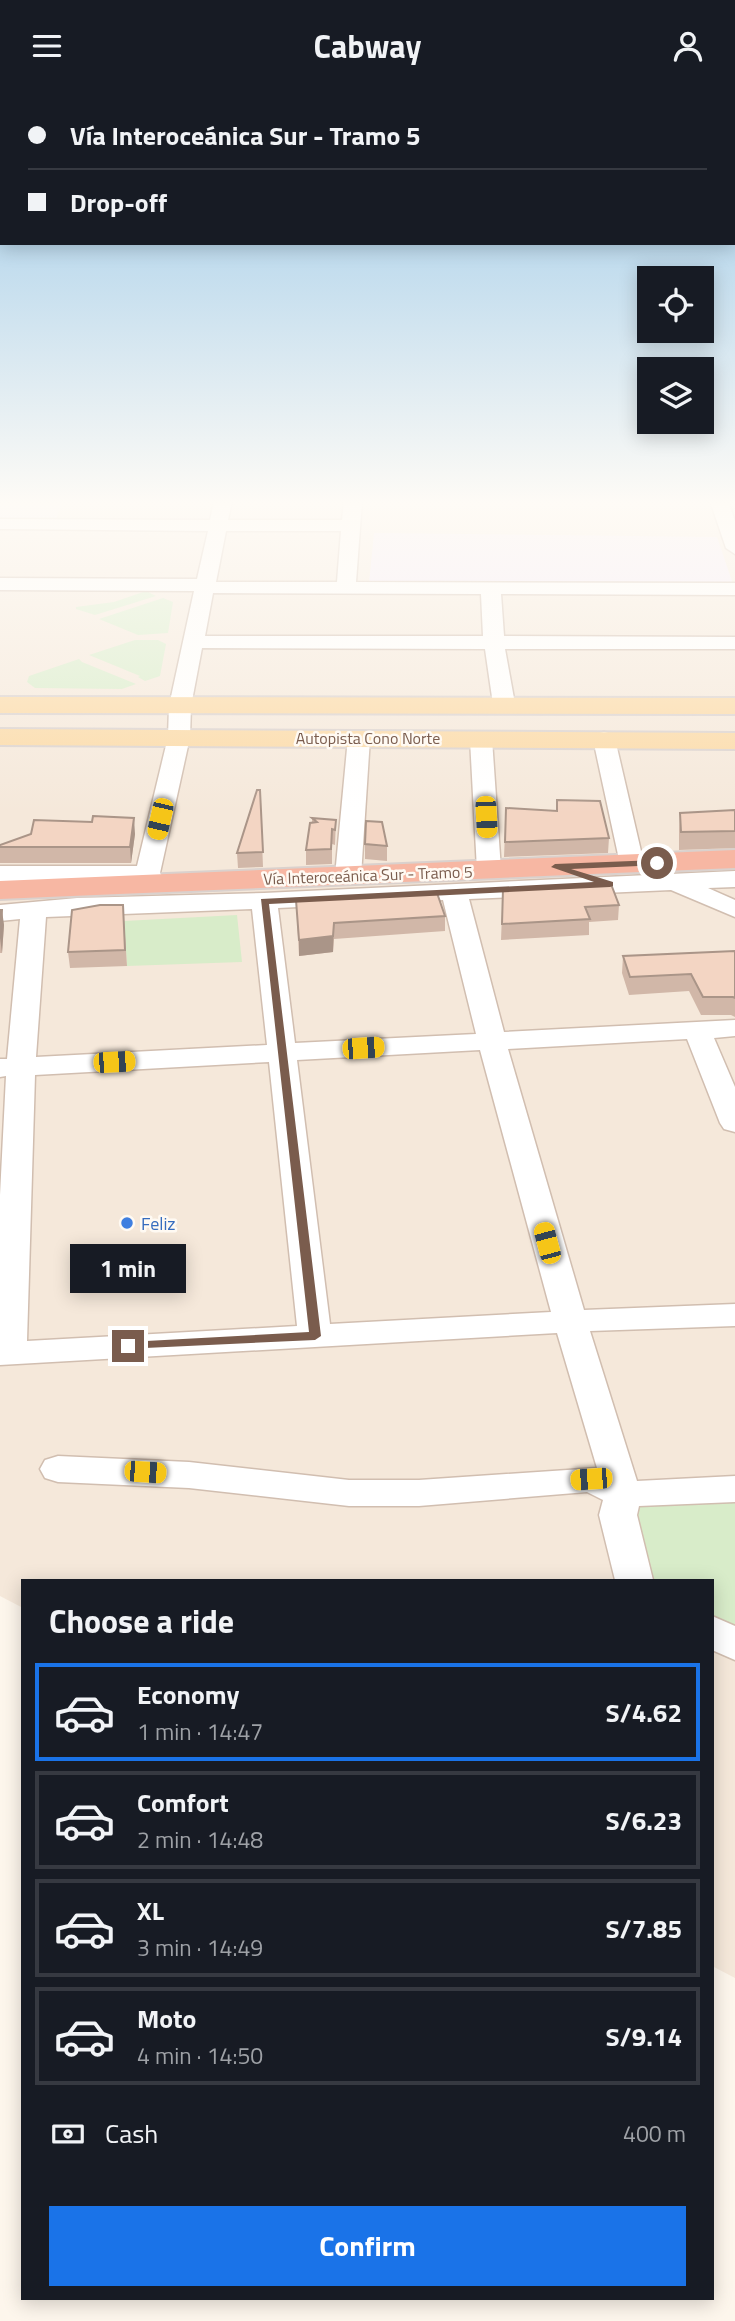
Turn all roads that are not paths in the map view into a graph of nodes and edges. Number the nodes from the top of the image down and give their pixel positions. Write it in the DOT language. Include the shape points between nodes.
graph roads {
  1 [pos="203,605"];
  2 [pos="483,605"];
  3 [pos="195,642"];
  4 [pos="485,642"];
  5 [pos="735,643"];
  6 [pos="486,694"];
  7 [pos="0,705"];
  8 [pos="180,706"];
  9 [pos="735,706"];
  10 [pos="178,737"];
  11 [pos="359,738"];
  12 [pos="481,739"];
  13 [pos="604,739"];
  14 [pos="1,740"];
  15 [pos="735,741"];
  16 [pos="735,859"];
  17 [pos="489,870"];
  18 [pos="0,874"];
  19 [pos="621,874"];
  20 [pos="348,876"];
  21 [pos="151,879"];
  22 [pos="735,879"];
  23 [pos="673,882"];
  24 [pos="0,890"];
  25 [pos="454,892"];
  26 [pos="264,901"];
  27 [pos="735,909"];
  28 [pos="0,912"];
  29 [pos="33,912"];
  30 [pos="735,1028"];
  31 [pos="697,1030"];
  32 [pos="491,1039"];
  33 [pos="282,1053"];
  34 [pos="11,1068"];
  35 [pos="735,1123"];
  36 [pos="735,1315"];
  37 [pos="569,1323"];
  38 [pos="315,1336"];
  39 [pos="5,1353"];
  40 [pos="58,1469"];
  41 [pos="735,1489"];
  42 [pos="623,1494"];
  43 [pos="634,1579"];
  44 [pos="714,1632"];
  45 [pos="735,1645"];
  1 -- 3 [label="street"];
  2 -- 4 [label="street"];
  3 -- 4 [label="street"];
  3 -- 8 [label="street"];
  4 -- 5 [label="street"];
  4 -- 6 [label="street"];
  4 -- 6 [label="street"];
  6 -- 8 [label="main road, Autopista Cono Norte"];
  6 -- 9 [label="main road, Autopista Cono Norte"];
  7 -- 8 [label="main road, Autopista Cono Norte"];
  8 -- 10 [label="street"];
  10 -- 11 [label="main road, Autopista Cono Norte"];
  10 -- 14 [label="main road, Autopista Cono Norte"];
  10 -- 21 [label="street"];
  11 -- 12 [label="main road, Autopista Cono Norte"];
  11 -- 20 [label="street"];
  12 -- 13 [label="main road, Autopista Cono Norte"];
  12 -- 17 [label="street"];
  13 -- 15 [label="main road, Autopista Cono Norte"];
  13 -- 19 [label="street"];
  16 -- 19 [label="highway, Vía Interoceánica Sur - Tramo 5"];
  17 -- 19 [label="highway, Vía Interoceánica Sur - Tramo 5" via="555,867"];
  17 -- 20 [label="highway, Vía Interoceánica Sur - Tramo 5"];
  18 -- 21 [label="street"];
  19 -- 23 [label="street"];
  19 -- 25 [label="street"];
  20 -- 21 [label="highway, Vía Interoceánica Sur - Tramo 5"];
  21 -- 24 [label="highway, Vía Interoceánica Sur - Tramo 5"];
  22 -- 23 [label="street"];
  23 -- 27 [label="street"];
  25 -- 26 [label="street"];
  25 -- 32 [label="street"];
  26 -- 29 [label="street" via="77,906"];
  26 -- 33 [label="street"];
  28 -- 29 [label="street"];
  29 -- 34 [label="street"];
  30 -- 31 [label="street"];
  31 -- 32 [label="street"];
  31 -- 35 [label="street"];
  32 -- 33 [label="street"];
  32 -- 37 [label="street"];
  33 -- 34 [label="street"];
  33 -- 38 [label="street"];
  34 -- 39 [label="street"];
  36 -- 37 [label="street"];
  37 -- 38 [label="street"];
  37 -- 42 [label="street"];
  38 -- 39 [label="street"];
  40 -- 42 [label="street" via="189,1475 349,1493 419,1493 591,1479"];
  41 -- 42 [label="street"];
  42 -- 43 [label="street" via="618,1515"];
  44 -- 45 [label="street"];
}
